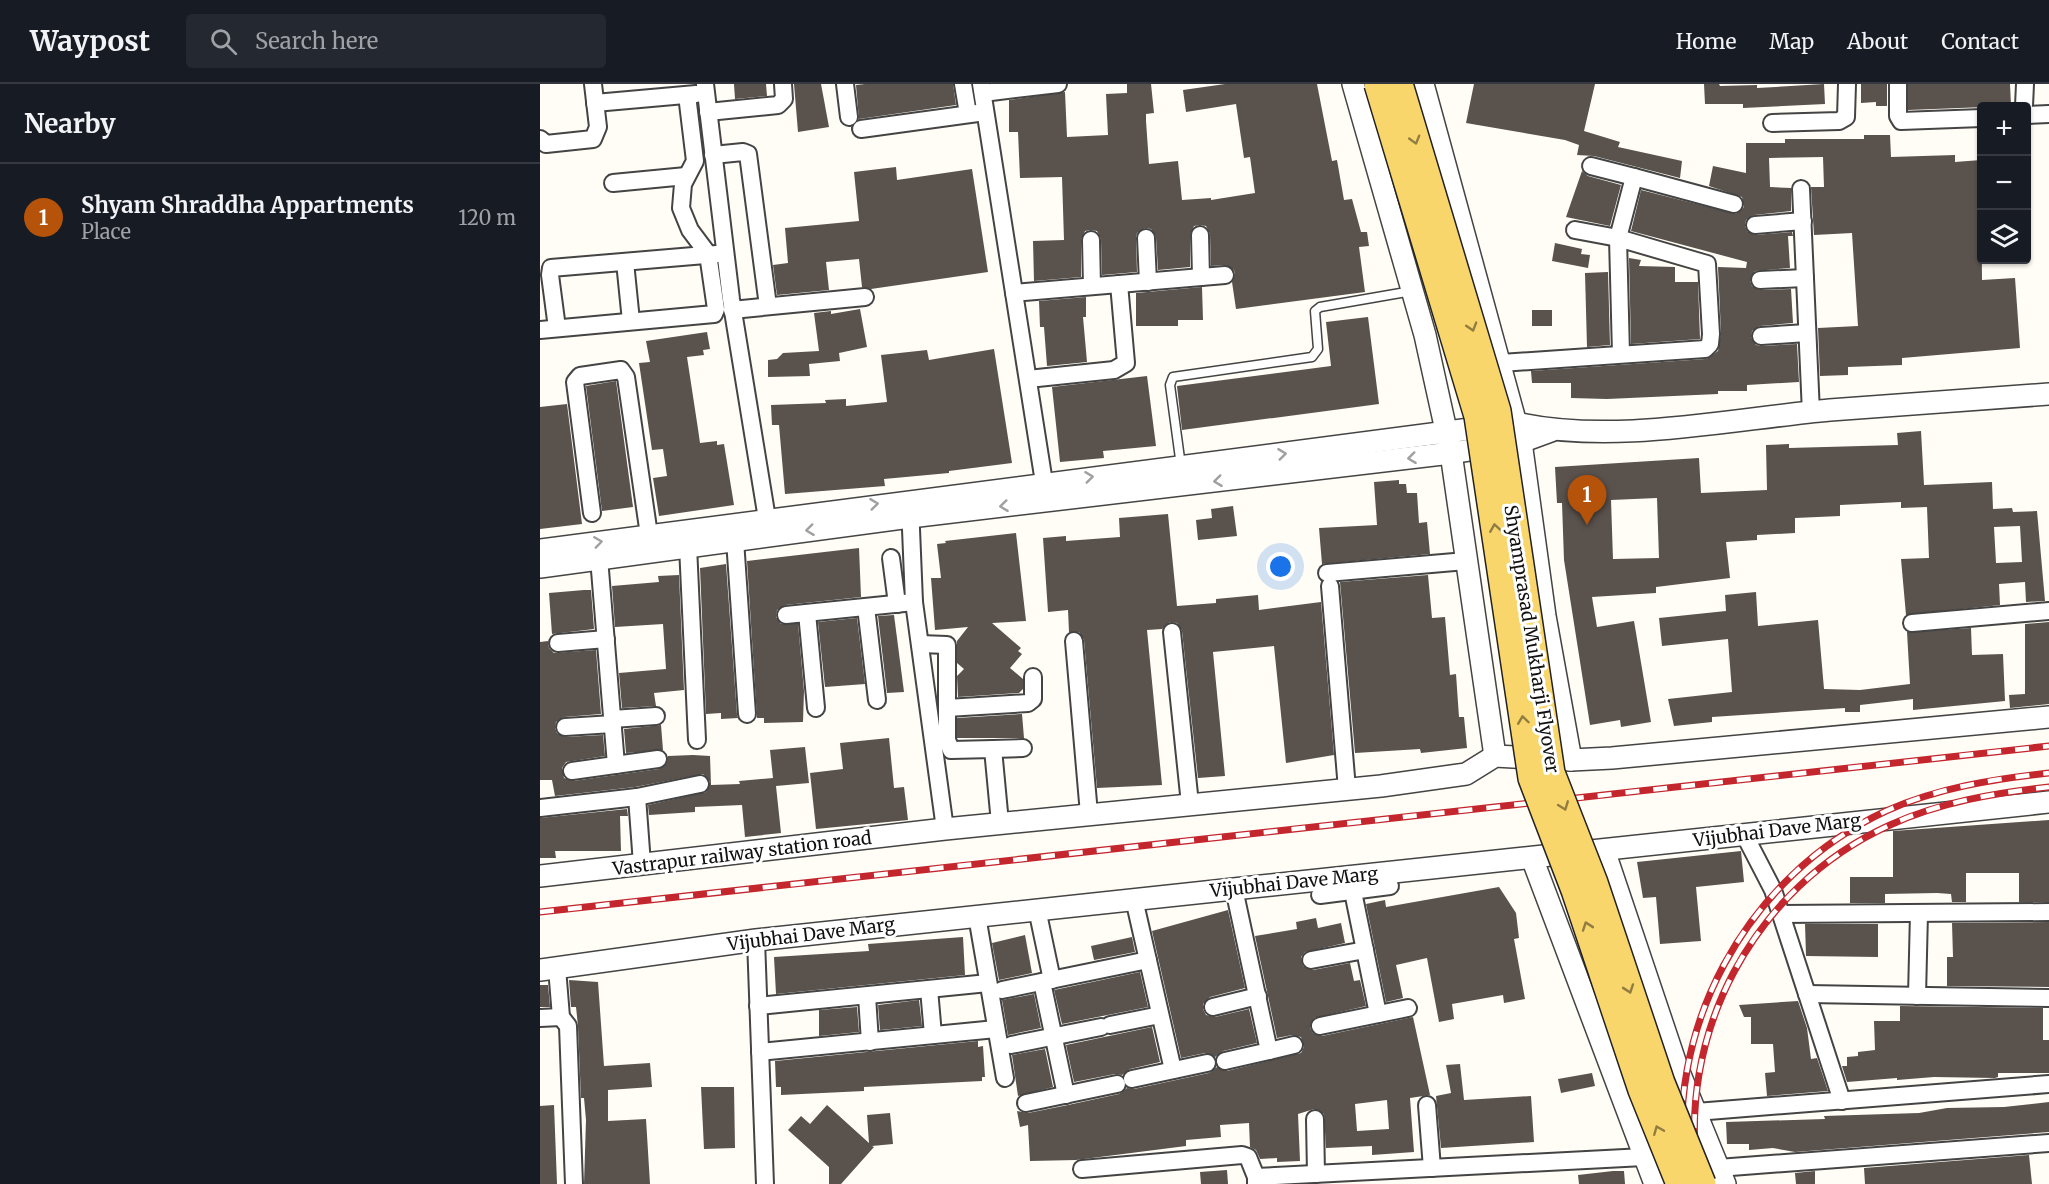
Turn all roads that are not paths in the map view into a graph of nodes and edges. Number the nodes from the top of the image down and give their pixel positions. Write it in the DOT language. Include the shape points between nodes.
graph roads {
  1 [pos="593,84"];
  2 [pos="783,84"];
  3 [pos="845,84"];
  4 [pos="963,84"];
  5 [pos="1058,84"];
  6 [pos="1353,84"];
  7 [pos="1378,84"];
  8 [pos="1399,84"];
  9 [pos="1423,84"];
  10 [pos="1847,84"];
  11 [pos="1898,84"];
  12 [pos="2025,84"];
  13 [pos="982,88"];
  14 [pos="705,89"];
  15 [pos="687,95"];
  16 [pos="2024,102"];
  17 [pos="595,103"];
  18 [pos="708,112"];
  19 [pos="985,112"];
  20 [pos="968,114"];
  21 [pos="2049,114"];
  22 [pos="2031,115"];
  23 [pos="849,117"];
  24 [pos="1977,118"];
  25 [pos="1772,123"];
  26 [pos="861,129"];
  27 [pos="540,139"];
  28 [pos="714,157"];
  29 [pos="694,161"];
  30 [pos="1591,166"];
  31 [pos="686,176"];
  32 [pos="1634,177"];
  33 [pos="613,183"];
  34 [pos="1801,189"];
  35 [pos="1734,204"];
  36 [pos="1803,221"];
  37 [pos="1755,225"];
  38 [pos="1575,230"];
  39 [pos="1200,236"];
  40 [pos="1146,238"];
  41 [pos="1618,238"];
  42 [pos="1091,240"];
  43 [pos="717,254"];
  44 [pos="624,262"];
  45 [pos="1225,275"];
  46 [pos="1201,277"];
  47 [pos="1805,278"];
  48 [pos="1760,280"];
  49 [pos="1148,282"];
  50 [pos="1119,284"];
  51 [pos="1092,286"];
  52 [pos="1412,291"];
  53 [pos="1014,293"];
  54 [pos="865,297"];
  55 [pos="768,306"];
  56 [pos="732,310"];
  57 [pos="631,321"];
  58 [pos="557,328"];
  59 [pos="540,330"];
  60 [pos="1807,333"];
  61 [pos="1761,336"];
  62 [pos="1621,354"];
  63 [pos="1501,363"];
  64 [pos="1028,379"];
  65 [pos="2049,394"];
  66 [pos="1811,412"];
  67 [pos="1519,432"];
  68 [pos="1449,442"];
  69 [pos="1181,467"];
  70 [pos="1045,491"];
  71 [pos="910,508"];
  72 [pos="592,513"];
  73 [pos="768,527"];
  74 [pos="649,534"];
  75 [pos="735,540"];
  76 [pos="688,546"];
  77 [pos="540,550"];
  78 [pos="599,558"];
  79 [pos="891,558"];
  80 [pos="1466,561"];
  81 [pos="540,567"];
  82 [pos="905,603"];
  83 [pos="866,607"];
  84 [pos="2049,611"];
  85 [pos="807,613"];
  86 [pos="786,615"];
  87 [pos="1912,623"];
  88 [pos="1172,632"];
  89 [pos="606,639"];
  90 [pos="1074,641"];
  91 [pos="558,643"];
  92 [pos="920,644"];
  93 [pos="1033,676"];
  94 [pos="877,700"];
  95 [pos="816,708"];
  96 [pos="947,708"];
  97 [pos="747,714"];
  98 [pos="656,716"];
  99 [pos="2049,717"];
  100 [pos="612,721"];
  101 [pos="565,727"];
  102 [pos="697,740"];
  103 [pos="1023,748"];
  104 [pos="993,749"];
  105 [pos="1495,756"];
  106 [pos="658,759"];
  107 [pos="1571,760"];
  108 [pos="616,765"];
  109 [pos="572,771"];
  110 [pos="700,784"];
  111 [pos="1347,789"];
  112 [pos="637,797"];
  113 [pos="2049,802"];
  114 [pos="1190,804"];
  115 [pos="540,808"];
  116 [pos="1089,814"];
  117 [pos="1000,823"];
  118 [pos="945,829"];
  119 [pos="1744,834"];
  120 [pos="1604,850"];
  121 [pos="1532,858"];
  122 [pos="642,864"];
  123 [pos="540,876"];
  124 [pos="1352,884"];
  125 [pos="1390,886"];
  126 [pos="1234,889"];
  127 [pos="1320,895"];
  128 [pos="1134,899"];
  129 [pos="1037,909"];
  130 [pos="2049,912"];
  131 [pos="1918,913"];
  132 [pos="1781,914"];
  133 [pos="977,916"];
  134 [pos="756,940"];
  135 [pos="1365,950"];
  136 [pos="1148,960"];
  137 [pos="1311,960"];
  138 [pos="548,969"];
  139 [pos="1047,981"];
  140 [pos="995,987"];
  141 [pos="929,989"];
  142 [pos="1807,994"];
  143 [pos="867,996"];
  144 [pos="1258,996"];
  145 [pos="1917,996"];
  146 [pos="2049,999"];
  147 [pos="759,1006"];
  148 [pos="1213,1006"];
  149 [pos="1408,1008"];
  150 [pos="1378,1014"];
  151 [pos="1160,1015"];
  152 [pos="561,1017"];
  153 [pos="540,1018"];
  154 [pos="1320,1026"];
  155 [pos="996,1029"];
  156 [pos="933,1035"];
  157 [pos="1054,1036"];
  158 [pos="870,1042"];
  159 [pos="1011,1045"];
  160 [pos="1294,1045"];
  161 [pos="1269,1051"];
  162 [pos="760,1052"];
  163 [pos="1225,1061"];
  164 [pos="1207,1063"];
  165 [pos="1173,1070"];
  166 [pos="1005,1078"];
  167 [pos="2049,1084"];
  168 [pos="1066,1095"];
  169 [pos="1842,1101"];
  170 [pos="1026,1103"];
  171 [pos="1427,1105"];
  172 [pos="1695,1112"];
  173 [pos="1315,1119"];
  174 [pos="2049,1143"];
  175 [pos="1644,1157"];
  176 [pos="1432,1168"];
  177 [pos="1083,1169"];
  178 [pos="1316,1174"];
  179 [pos="1715,1179"];
  180 [pos="1256,1181"];
  181 [pos="574,1184"];
  182 [pos="765,1184"];
  183 [pos="1655,1184"];
  184 [pos="1680,1184"];
  1 -- 17 [label="street"];
  2 -- 18 [label="street" via="784,99 778,105"];
  3 -- 23 [label="street"];
  4 -- 20 [label="street"];
  5 -- 13 [label="street"];
  6 -- 52 [label="street"];
  184 -- 7 [label="main road, Shyamprasad Mukharji Flyover, one-way, bridge" via="1642,1090 1575,890 1532,778 1478,416"];
  8 -- 179 [label="main road, Shyamprasad Mukharji Flyover, one-way, bridge" via="1497,411 1551,773 1594,884 1661,1083"];
  9 -- 63 [label="street"];
  10 -- 25 [label="street" via="1848,110 1839,121"];
  11 -- 24 [label="street" via="1900,121"];
  12 -- 16 [label="street"];
  13 -- 19 [label="street"];
  14 -- 15 [label="street"];
  14 -- 18 [label="street"];
  15 -- 17 [label="street"];
  15 -- 29 [label="street"];
  17 -- 27 [label="street" via="598,128 593,139 546,144"];
  18 -- 28 [label="street"];
  19 -- 20 [label="street"];
  19 -- 53 [label="street"];
  20 -- 26 [label="street"];
  21 -- 22 [label="street"];
  28 -- 29 [label="street"];
  28 -- 43 [label="street"];
  28 -- 55 [label="street" via="748,154"];
  29 -- 31 [label="street"];
  30 -- 32 [label="street"];
  31 -- 33 [label="street"];
  31 -- 43 [label="street" via="681,194 684,217"];
  32 -- 35 [label="street"];
  32 -- 41 [label="street"];
  34 -- 36 [label="street"];
  36 -- 37 [label="street"];
  36 -- 47 [label="street"];
  38 -- 41 [label="street"];
  39 -- 46 [label="street"];
  40 -- 49 [label="street"];
  41 -- 62 [label="street"];
  41 -- 62 [label="street" via="1707,264 1711,320 1710,344 1705,349"];
  42 -- 51 [label="street"];
  43 -- 44 [label="street"];
  43 -- 56 [label="street"];
  43 -- 57 [label="street" via="714,314"];
  44 -- 57 [label="street"];
  44 -- 58 [label="street" via="551,268"];
  45 -- 46 [label="street"];
  46 -- 49 [label="street"];
  47 -- 48 [label="street"];
  47 -- 60 [label="street"];
  49 -- 50 [label="street"];
  50 -- 51 [label="street"];
  50 -- 64 [label="street" via="1126,363 1114,370"];
  51 -- 53 [label="street"];
  52 -- 68 [label="street"];
  52 -- 69 [label="lane" via="1320,307 1314,317 1318,349 1312,357 1173,377 1170,385"];
  53 -- 64 [label="street"];
  54 -- 55 [label="street"];
  55 -- 56 [label="street"];
  56 -- 73 [label="street"];
  57 -- 58 [label="street"];
  58 -- 59 [label="street"];
  60 -- 61 [label="street"];
  60 -- 66 [label="street"];
  62 -- 63 [label="street"];
  63 -- 67 [label="street"];
  64 -- 70 [label="street"];
  65 -- 66 [label="street"];
  66 -- 67 [label="street" via="1672,428"];
  67 -- 68 [label="street"];
  67 -- 107 [label="street" via="1545,616"];
  69 -- 68 [label="street, one-way"];
  68 -- 70 [label="street, one-way"];
  68 -- 80 [label="street"];
  70 -- 69 [label="street, one-way"];
  70 -- 71 [label="street"];
  71 -- 73 [label="street"];
  71 -- 82 [label="street"];
  72 -- 74 [label="street" via="575,382 580,376 621,370 626,377"];
  73 -- 74 [label="street"];
  73 -- 75 [label="street"];
  77 -- 74 [label="street, one-way"];
  75 -- 76 [label="street"];
  75 -- 97 [label="street"];
  76 -- 78 [label="street"];
  76 -- 102 [label="street"];
  78 -- 81 [label="street"];
  78 -- 89 [label="street"];
  79 -- 82 [label="street"];
  80 -- 105 [label="street"];
  80 -- 111 [label="street" via="1328,579"];
  82 -- 83 [label="street"];
  82 -- 92 [label="street"];
  83 -- 85 [label="street"];
  83 -- 94 [label="street"];
  84 -- 87 [label="street"];
  85 -- 86 [label="street"];
  85 -- 95 [label="street"];
  88 -- 114 [label="street"];
  89 -- 91 [label="street"];
  89 -- 100 [label="street"];
  90 -- 116 [label="street"];
  92 -- 96 [label="street" via="947,645"];
  92 -- 118 [label="street"];
  93 -- 96 [label="street" via="1032,699 1028,703"];
  96 -- 104 [label="street" via="947,740 951,750"];
  98 -- 100 [label="street"];
  99 -- 107 [label="street" via="1788,744"];
  100 -- 101 [label="street"];
  100 -- 108 [label="street"];
  103 -- 104 [label="street"];
  104 -- 117 [label="street"];
  105 -- 107 [label="street"];
  105 -- 111 [label="street, Vastrapur railway station road" via="1466,774"];
  106 -- 108 [label="street"];
  108 -- 109 [label="street"];
  110 -- 112 [label="street"];
  111 -- 114 [label="street, Vastrapur railway station road"];
  112 -- 115 [label="street"];
  112 -- 122 [label="street"];
  113 -- 119 [label="street, Vijubhai Dave Marg"];
  114 -- 116 [label="street, Vastrapur railway station road"];
  116 -- 117 [label="street, Vastrapur railway station road"];
  117 -- 118 [label="street, Vastrapur railway station road"];
  118 -- 122 [label="street, Vastrapur railway station road"];
  119 -- 120 [label="street, Vijubhai Dave Marg"];
  119 -- 132 [label="street"];
  120 -- 121 [label="street, Vijubhai Dave Marg"];
  120 -- 172 [label="street"];
  121 -- 124 [label="street, Vijubhai Dave Marg"];
  121 -- 175 [label="street"];
  122 -- 123 [label="street, Vastrapur railway station road"];
  124 -- 125 [label="street"];
  124 -- 126 [label="street, Vijubhai Dave Marg"];
  124 -- 127 [label="street"];
  124 -- 135 [label="street"];
  126 -- 128 [label="street, Vijubhai Dave Marg"];
  126 -- 144 [label="street"];
  128 -- 129 [label="street, Vijubhai Dave Marg"];
  128 -- 136 [label="street"];
  129 -- 133 [label="street, Vijubhai Dave Marg"];
  129 -- 139 [label="street"];
  130 -- 131 [label="street"];
  131 -- 132 [label="street"];
  131 -- 145 [label="street"];
  132 -- 142 [label="street"];
  133 -- 134 [label="street, Vijubhai Dave Marg"];
  133 -- 140 [label="street"];
  134 -- 138 [label="street, Vijubhai Dave Marg"];
  134 -- 147 [label="street"];
  135 -- 137 [label="street"];
  135 -- 150 [label="street"];
  136 -- 139 [label="street"];
  136 -- 151 [label="street"];
  138 -- 152 [label="street"];
  139 -- 140 [label="street"];
  139 -- 157 [label="street"];
  140 -- 141 [label="street"];
  140 -- 155 [label="street"];
  141 -- 143 [label="street"];
  141 -- 156 [label="street"];
  142 -- 145 [label="street"];
  142 -- 169 [label="street"];
  143 -- 147 [label="street"];
  143 -- 158 [label="street"];
  144 -- 148 [label="street"];
  144 -- 161 [label="street"];
  145 -- 146 [label="street"];
  147 -- 162 [label="street"];
  149 -- 150 [label="street"];
  150 -- 154 [label="street"];
  151 -- 157 [label="street"];
  151 -- 165 [label="street"];
  152 -- 153 [label="street"];
  152 -- 181 [label="street" via="568,1026"];
  155 -- 156 [label="street"];
  155 -- 166 [label="street"];
  156 -- 158 [label="street"];
  157 -- 159 [label="street"];
  157 -- 168 [label="street"];
  158 -- 162 [label="street"];
  160 -- 161 [label="street"];
  161 -- 163 [label="street"];
  162 -- 182 [label="street"];
  164 -- 165 [label="street"];
  165 -- 168 [label="street"];
  167 -- 169 [label="street"];
  168 -- 170 [label="street"];
  169 -- 172 [label="street"];
  171 -- 176 [label="street"];
  172 -- 179 [label="street"];
  173 -- 178 [label="street"];
  174 -- 179 [label="street"];
  175 -- 176 [label="street"];
  175 -- 183 [label="street"];
  176 -- 178 [label="street"];
  177 -- 180 [label="street" via="1242,1155 1248,1157"];
  178 -- 180 [label="street"];
}
